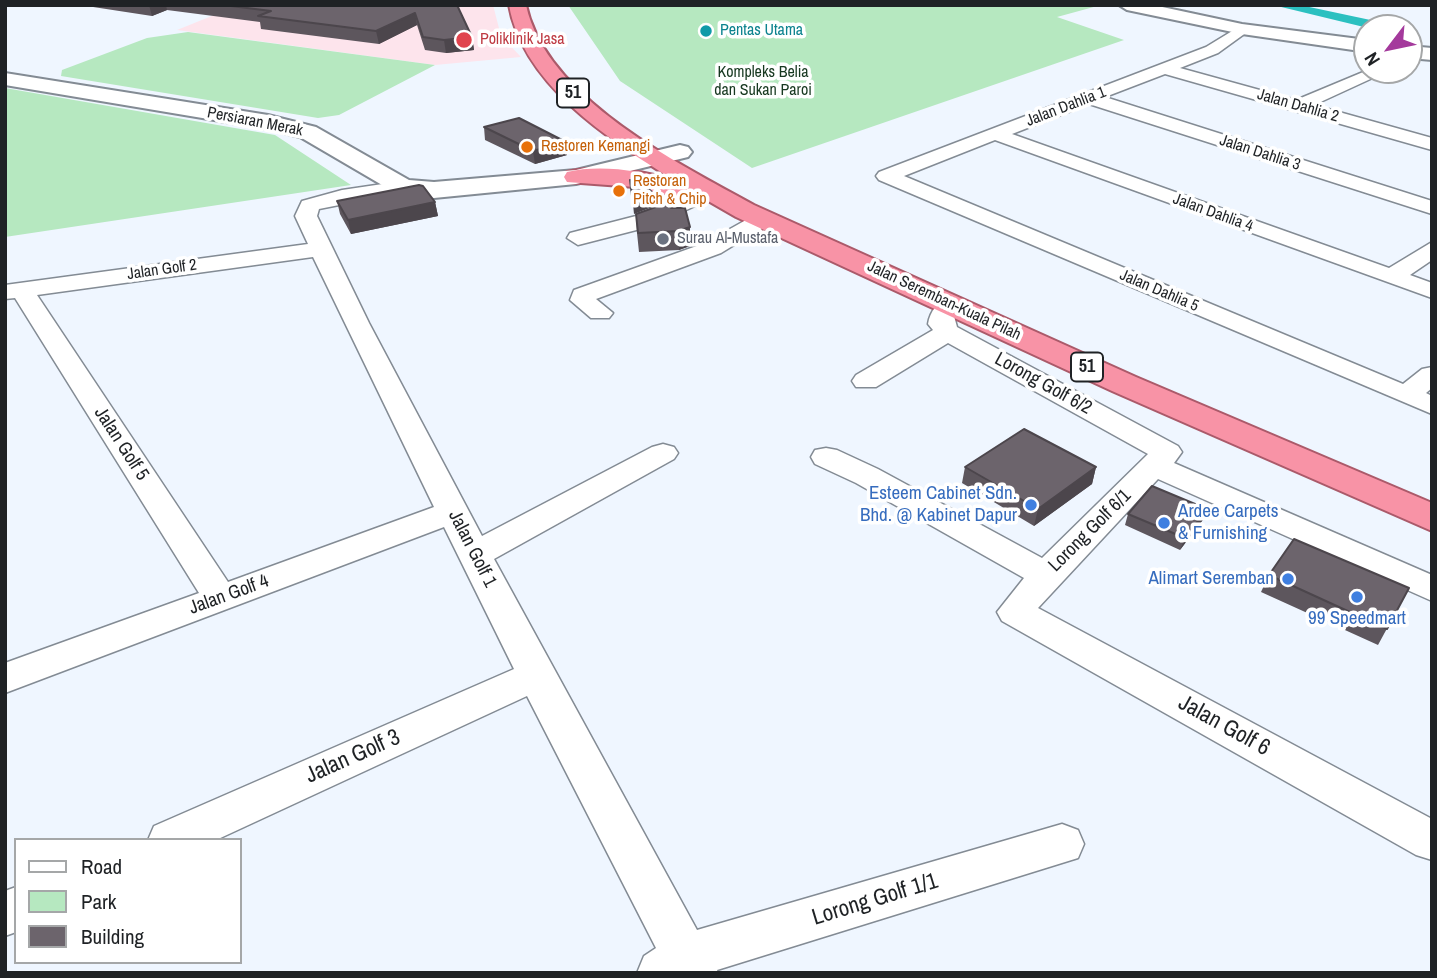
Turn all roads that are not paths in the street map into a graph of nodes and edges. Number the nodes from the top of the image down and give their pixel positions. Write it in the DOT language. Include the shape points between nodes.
graph roads {
  1 [pos="517,5"];
  2 [pos="1127,5"];
  3 [pos="1242,29"];
  4 [pos="1353,44"];
  5 [pos="1165,69"];
  6 [pos="5,79"];
  7 [pos="1353,82"];
  8 [pos="579,86"];
  9 [pos="1089,98"];
  10 [pos="1297,106"];
  11 [pos="995,134"];
  12 [pos="1432,144"];
  13 [pos="669,155"];
  14 [pos="587,174"];
  15 [pos="886,176"];
  16 [pos="403,187"];
  17 [pos="703,195"];
  18 [pos="1432,208"];
  19 [pos="754,215"];
  20 [pos="828,229"];
  21 [pos="578,238"];
  22 [pos="319,248"];
  23 [pos="1432,249"];
  24 [pos="883,274"];
  25 [pos="1391,277"];
  26 [pos="14,291"];
  27 [pos="1432,291"];
  28 [pos="600,313"];
  29 [pos="949,319"];
  30 [pos="1432,375"];
  31 [pos="866,381"];
  32 [pos="1406,394"];
  33 [pos="1432,406"];
  34 [pos="663,453"];
  35 [pos="826,457"];
  36 [pos="1160,458"];
  37 [pos="1432,489"];
  38 [pos="453,512"];
  39 [pos="1432,518"];
  40 [pos="474,555"];
  41 [pos="1046,575"];
  42 [pos="1432,589"];
  43 [pos="220,598"];
  44 [pos="1015,612"];
  45 [pos="536,675"];
  46 [pos="5,678"];
  47 [pos="174,838"];
  48 [pos="1432,841"];
  49 [pos="1062,844"];
  50 [pos="681,967"];
  1 -- 8 [label="highway, Jalan Seremban-Kuala Pilah / 51" via="525,34"];
  2 -- 3 [label="street"];
  3 -- 4 [label="street"];
  3 -- 5 [label="street, Jalan Dahlia 1" via="1212,50"];
  5 -- 9 [label="street, Jalan Dahlia 1"];
  5 -- 10 [label="street, Jalan Dahlia 2"];
  6 -- 16 [label="street, Persiaran Merak" via="308,132"];
  7 -- 10 [label="street"];
  8 -- 13 [label="highway, Jalan Seremban-Kuala Pilah / 51" via="637,123"];
  8 -- 14 [label="highway" via="611,144 611,155"];
  9 -- 11 [label="street, Jalan Dahlia 1"];
  9 -- 18 [label="street, Jalan Dahlia 3"];
  10 -- 12 [label="street, Jalan Dahlia 2"];
  11 -- 15 [label="street, Jalan Dahlia 1"];
  11 -- 25 [label="street, Jalan Dahlia 4"];
  13 -- 14 [label="street, Persiaran Merak"];
  13 -- 19 [label="highway, Jalan Seremban-Kuala Pilah / 51"];
  13 -- 20 [label="highway, Jalan Seremban-Kuala Pilah / 51"];
  14 -- 16 [label="street, Persiaran Merak" via="434,190"];
  14 -- 17 [label="highway" via="659,182"];
  15 -- 32 [label="street, Jalan Dahlia 5"];
  16 -- 22 [label="street, Jalan Golf 1" via="309,205 306,216"];
  17 -- 19 [label="highway"];
  17 -- 21 [label="street" via="653,219"];
  19 -- 24 [label="highway, Jalan Seremban-Kuala Pilah / 51"];
  19 -- 28 [label="street" via="713,248 583,295 582,300"];
  20 -- 24 [label="highway" via="820,235 876,262"];
  20 -- 37 [label="highway, Jalan Seremban-Kuala Pilah / 51"];
  22 -- 26 [label="street, Jalan Golf 2"];
  22 -- 38 [label="street, Jalan Golf 1"];
  23 -- 25 [label="street"];
  24 -- 29 [label="highway, Jalan Seremban-Kuala Pilah / 51"];
  25 -- 27 [label="street, Jalan Dahlia 4"];
  26 -- 43 [label="street, Jalan Golf 5"];
  29 -- 31 [label="street" via="927,342"];
  29 -- 36 [label="street, Lorong Golf 6/2"];
  29 -- 39 [label="highway, Jalan Seremban-Kuala Pilah / 51"];
  30 -- 32 [label="street"];
  32 -- 33 [label="street, Jalan Dahlia 5"];
  34 -- 40 [label="street"];
  35 -- 41 [label="street"];
  36 -- 41 [label="street, Lorong Golf 6/1"];
  36 -- 42 [label="street, Lorong Golf 6/2"];
  38 -- 40 [label="street, Jalan Golf 1"];
  38 -- 43 [label="street, Jalan Golf 4"];
  40 -- 45 [label="street, Jalan Golf 1"];
  41 -- 44 [label="street, Lorong Golf 6/1"];
  43 -- 46 [label="street, Jalan Golf 4"];
  44 -- 48 [label="street, Jalan Golf 6"];
  45 -- 47 [label="street, Jalan Golf 3"];
  45 -- 50 [label="street, Jalan Golf 1"];
  49 -- 50 [label="street, Lorong Golf 1/1"];
}
